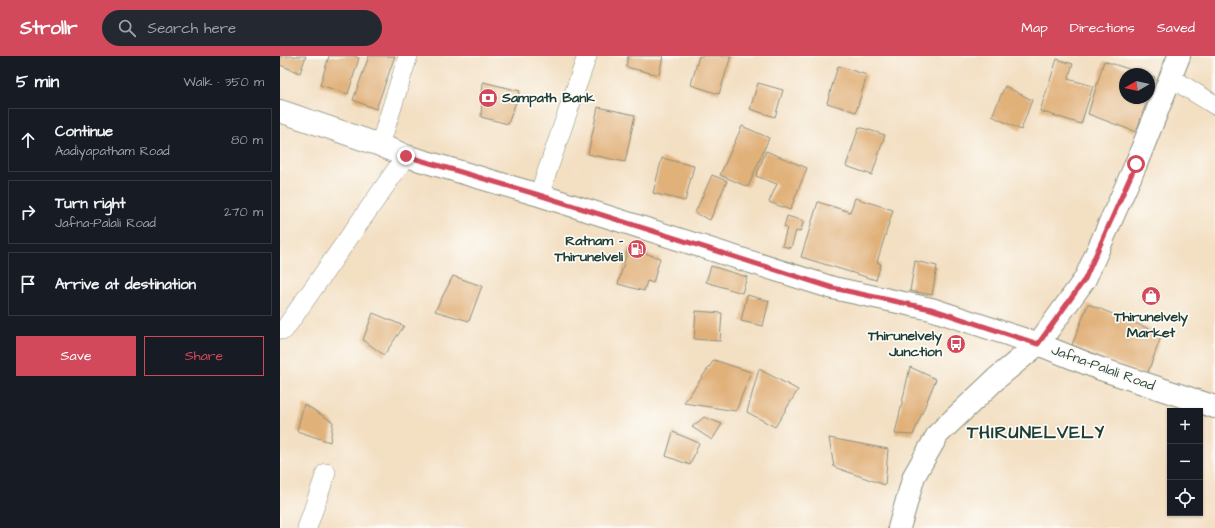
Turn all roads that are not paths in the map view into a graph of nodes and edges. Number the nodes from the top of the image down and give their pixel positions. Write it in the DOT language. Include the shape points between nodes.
graph roads {
  1 [pos="408,56"];
  2 [pos="587,56"];
  3 [pos="1179,56"];
  4 [pos="1171,78"];
  5 [pos="1215,105"];
  6 [pos="280,111"];
  7 [pos="380,145"];
  8 [pos="406,156"];
  9 [pos="539,195"];
  10 [pos="284,330"];
  11 [pos="1038,344"];
  12 [pos="1215,407"];
  13 [pos="326,473"];
  14 [pos="307,528"];
  15 [pos="899,528"];
  1 -- 7 [label="street"];
  2 -- 9 [label="street"];
  3 -- 4 [label="main road"];
  4 -- 5 [label="street"];
  4 -- 11 [label="main road" via="1085,279"];
  6 -- 7 [label="main road, Jafna-Palali Road"];
  7 -- 8 [label="main road, Jafna-Palali Road"];
  8 -- 9 [label="main road, Jafna-Palali Road"];
  8 -- 10 [label="street"];
  9 -- 11 [label="main road, Jafna-Palali Road" via="833,288 931,309"];
  11 -- 12 [label="main road, Jafna-Palali Road" via="1098,368"];
  11 -- 15 [label="main road" via="997,378 938,434 914,476"];
  13 -- 14 [label="street"];
}
